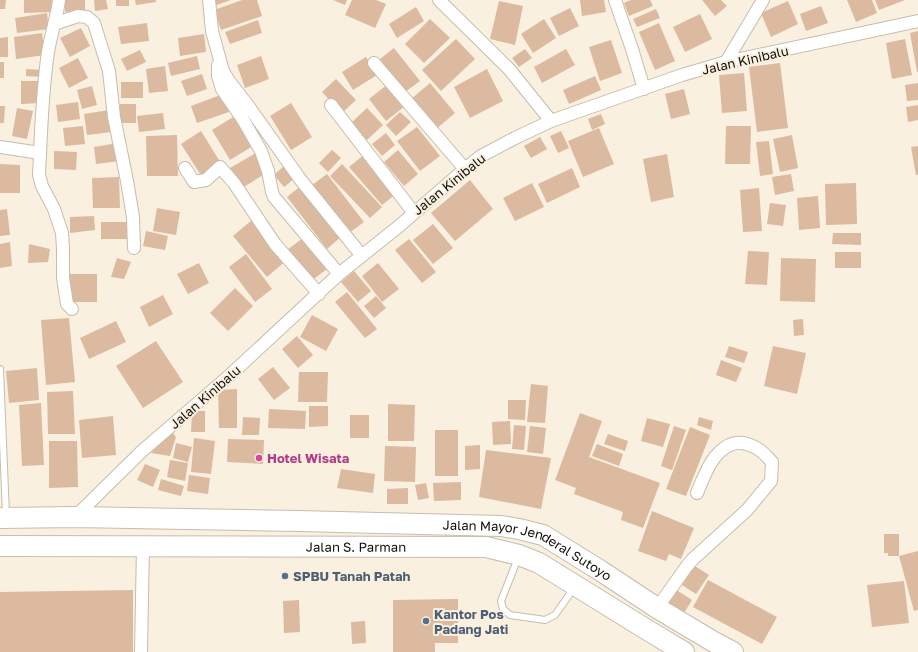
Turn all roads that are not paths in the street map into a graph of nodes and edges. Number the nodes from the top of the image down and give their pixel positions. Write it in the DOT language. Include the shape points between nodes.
graph roads {
  1 [pos="59,0"];
  2 [pos="209,0"];
  3 [pos="439,0"];
  4 [pos="615,0"];
  5 [pos="763,0"];
  6 [pos="918,21"];
  7 [pos="54,24"];
  8 [pos="219,54"];
  9 [pos="726,62"];
  10 [pos="374,64"];
  11 [pos="644,89"];
  12 [pos="331,105"];
  13 [pos="551,121"];
  14 [pos="0,147"];
  15 [pos="40,153"];
  16 [pos="185,168"];
  17 [pos="465,168"];
  18 [pos="414,213"];
  19 [pos="134,248"];
  20 [pos="362,256"];
  21 [pos="340,274"];
  22 [pos="319,294"];
  23 [pos="72,309"];
  24 [pos="0,369"];
  25 [pos="697,492"];
  26 [pos="75,517"];
  27 [pos="3,518"];
  28 [pos="0,546"];
  29 [pos="143,546"];
  30 [pos="520,555"];
  31 [pos="576,585"];
  32 [pos="657,608"];
  33 [pos="141,652"];
  34 [pos="684,652"];
  35 [pos="733,652"];
  1 -- 7 [label="street"];
  2 -- 8 [label="street" via="212,31"];
  3 -- 13 [label="street" via="509,69"];
  4 -- 11 [label="street"];
  5 -- 9 [label="street"];
  6 -- 9 [label="street, Jalan Kinibalu"];
  7 -- 15 [label="street" via="45,76"];
  7 -- 19 [label="street" via="78,16 86,17 94,23 109,71 114,117 133,217"];
  8 -- 20 [label="street" via="223,71 229,81 300,179"];
  8 -- 21 [label="street" via="218,76 222,89 261,151 274,198"];
  9 -- 11 [label="street, Jalan Kinibalu"];
  10 -- 17 [label="street"];
  11 -- 13 [label="street, Jalan Kinibalu"];
  12 -- 18 [label="street"];
  13 -- 17 [label="street, Jalan Kinibalu" via="481,156"];
  14 -- 15 [label="street"];
  15 -- 23 [label="street" via="39,175 42,186 54,209 62,233 63,278 67,304"];
  16 -- 22 [label="street" via="194,182 206,180 220,167 234,183 275,244"];
  17 -- 18 [label="street, Jalan Kinibalu"];
  18 -- 20 [label="street, Jalan Kinibalu"];
  20 -- 21 [label="street, Jalan Kinibalu"];
  21 -- 22 [label="street, Jalan Kinibalu"];
  22 -- 26 [label="street, Jalan Kinibalu" via="230,376 142,451"];
  24 -- 27 [label="lane"];
  25 -- 32 [label="street" via="715,457 733,443 745,443 762,452 772,462 771,481 747,510 693,559"];
  26 -- 27 [label="main road"];
  26 -- 32 [label="main road, Jalan Mayor Jenderal Sutoyo" via="501,526 543,535"];
  28 -- 29 [label="main road, Jalan S. Parman"];
  29 -- 30 [label="main road, Jalan S. Parman" via="486,547"];
  29 -- 33 [label="street"];
  30 -- 31 [label="main road, Jalan S. Parman"];
  30 -- 31 [label="lane" via="501,601 503,609 510,615 545,620 555,615"];
  31 -- 34 [label="main road, Jalan S. Parman"];
  32 -- 35 [label="main road, Jalan Mayor Jenderal Sutoyo"];
}
